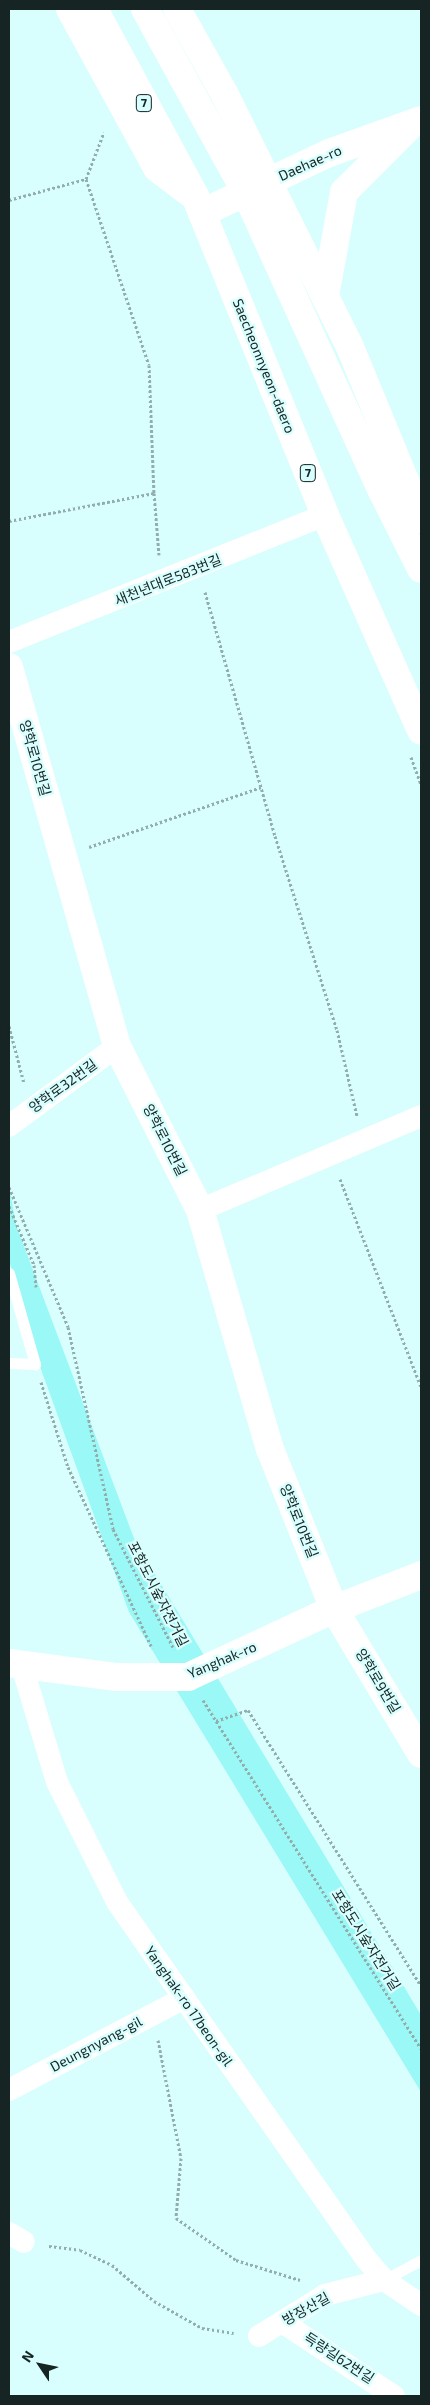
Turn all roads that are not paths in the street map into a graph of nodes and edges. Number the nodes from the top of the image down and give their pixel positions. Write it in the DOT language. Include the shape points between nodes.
graph roads {
  1 [pos="70,9"];
  2 [pos="94,9"];
  3 [pos="145,9"];
  4 [pos="177,9"];
  5 [pos="417,121"];
  6 [pos="257,187"];
  7 [pos="198,205"];
  8 [pos="325,296"];
  9 [pos="414,478"];
  10 [pos="325,515"];
  11 [pos="421,519"];
  12 [pos="421,569"];
  13 [pos="9,642"];
  14 [pos="9,667"];
  15 [pos="421,731"];
  16 [pos="117,1046"];
  17 [pos="421,1116"];
  18 [pos="9,1126"];
  19 [pos="200,1210"];
  20 [pos="9,1273"];
  21 [pos="9,1362"];
  22 [pos="421,1575"];
  23 [pos="334,1609"];
  24 [pos="15,1664"];
  25 [pos="421,1754"];
  26 [pos="184,1998"];
  27 [pos="9,2090"];
  28 [pos="421,2260"];
  29 [pos="384,2280"];
  30 [pos="421,2305"];
  31 [pos="282,2322"];
  32 [pos="259,2336"];
  33 [pos="394,2396"];
  1 -- 7 [label="main road" via="157,168"];
  2 -- 7 [label="main road, Saecheonnyeon-daero / 7"];
  3 -- 6 [label="main road"];
  4 -- 6 [label="main road"];
  5 -- 6 [label="main road, Daehae-ro" via="329,153"];
  5 -- 8 [label="main road" via="344,192"];
  6 -- 7 [label="main road, Daehae-ro"];
  6 -- 8 [label="main road"];
  6 -- 12 [label="main road" via="382,491"];
  7 -- 10 [label="main road, Saecheonnyeon-daero / 7"];
  8 -- 9 [label="main road"];
  9 -- 11 [label="main road"];
  10 -- 13 [label="street, 새천년대로583번길"];
  10 -- 15 [label="main road, Saecheonnyeon-daero / 7"];
  14 -- 16 [label="main road, 양학로10번길"];
  16 -- 18 [label="street, 양학로32번길"];
  16 -- 19 [label="main road, 양학로10번길"];
  17 -- 19 [label="street"];
  19 -- 23 [label="main road, 양학로10번길" via="270,1449"];
  20 -- 21 [label="lane" via="35,1364"];
  22 -- 23 [label="main road, Yanghak-ro"];
  23 -- 24 [label="main road, Yanghak-ro" via="175,1677 117,1677"];
  23 -- 25 [label="main road, 양학로9번길"];
  24 -- 26 [label="street, Yanghak-ro 17beon-gil" via="57,1782 118,1902"];
  26 -- 27 [label="street, Deungnyang-gil"];
  26 -- 29 [label="street, Yanghak-ro 17beon-gil" via="366,2259"];
  28 -- 29 [label="lane"];
  29 -- 30 [label="street, Yanghak-ro 17beon-gil" via="408,2300"];
  29 -- 31 [label="street, 방장산길" via="325,2295"];
  31 -- 32 [label="street, 방장산길"];
  31 -- 33 [label="street, 득량길62번길"];
}
